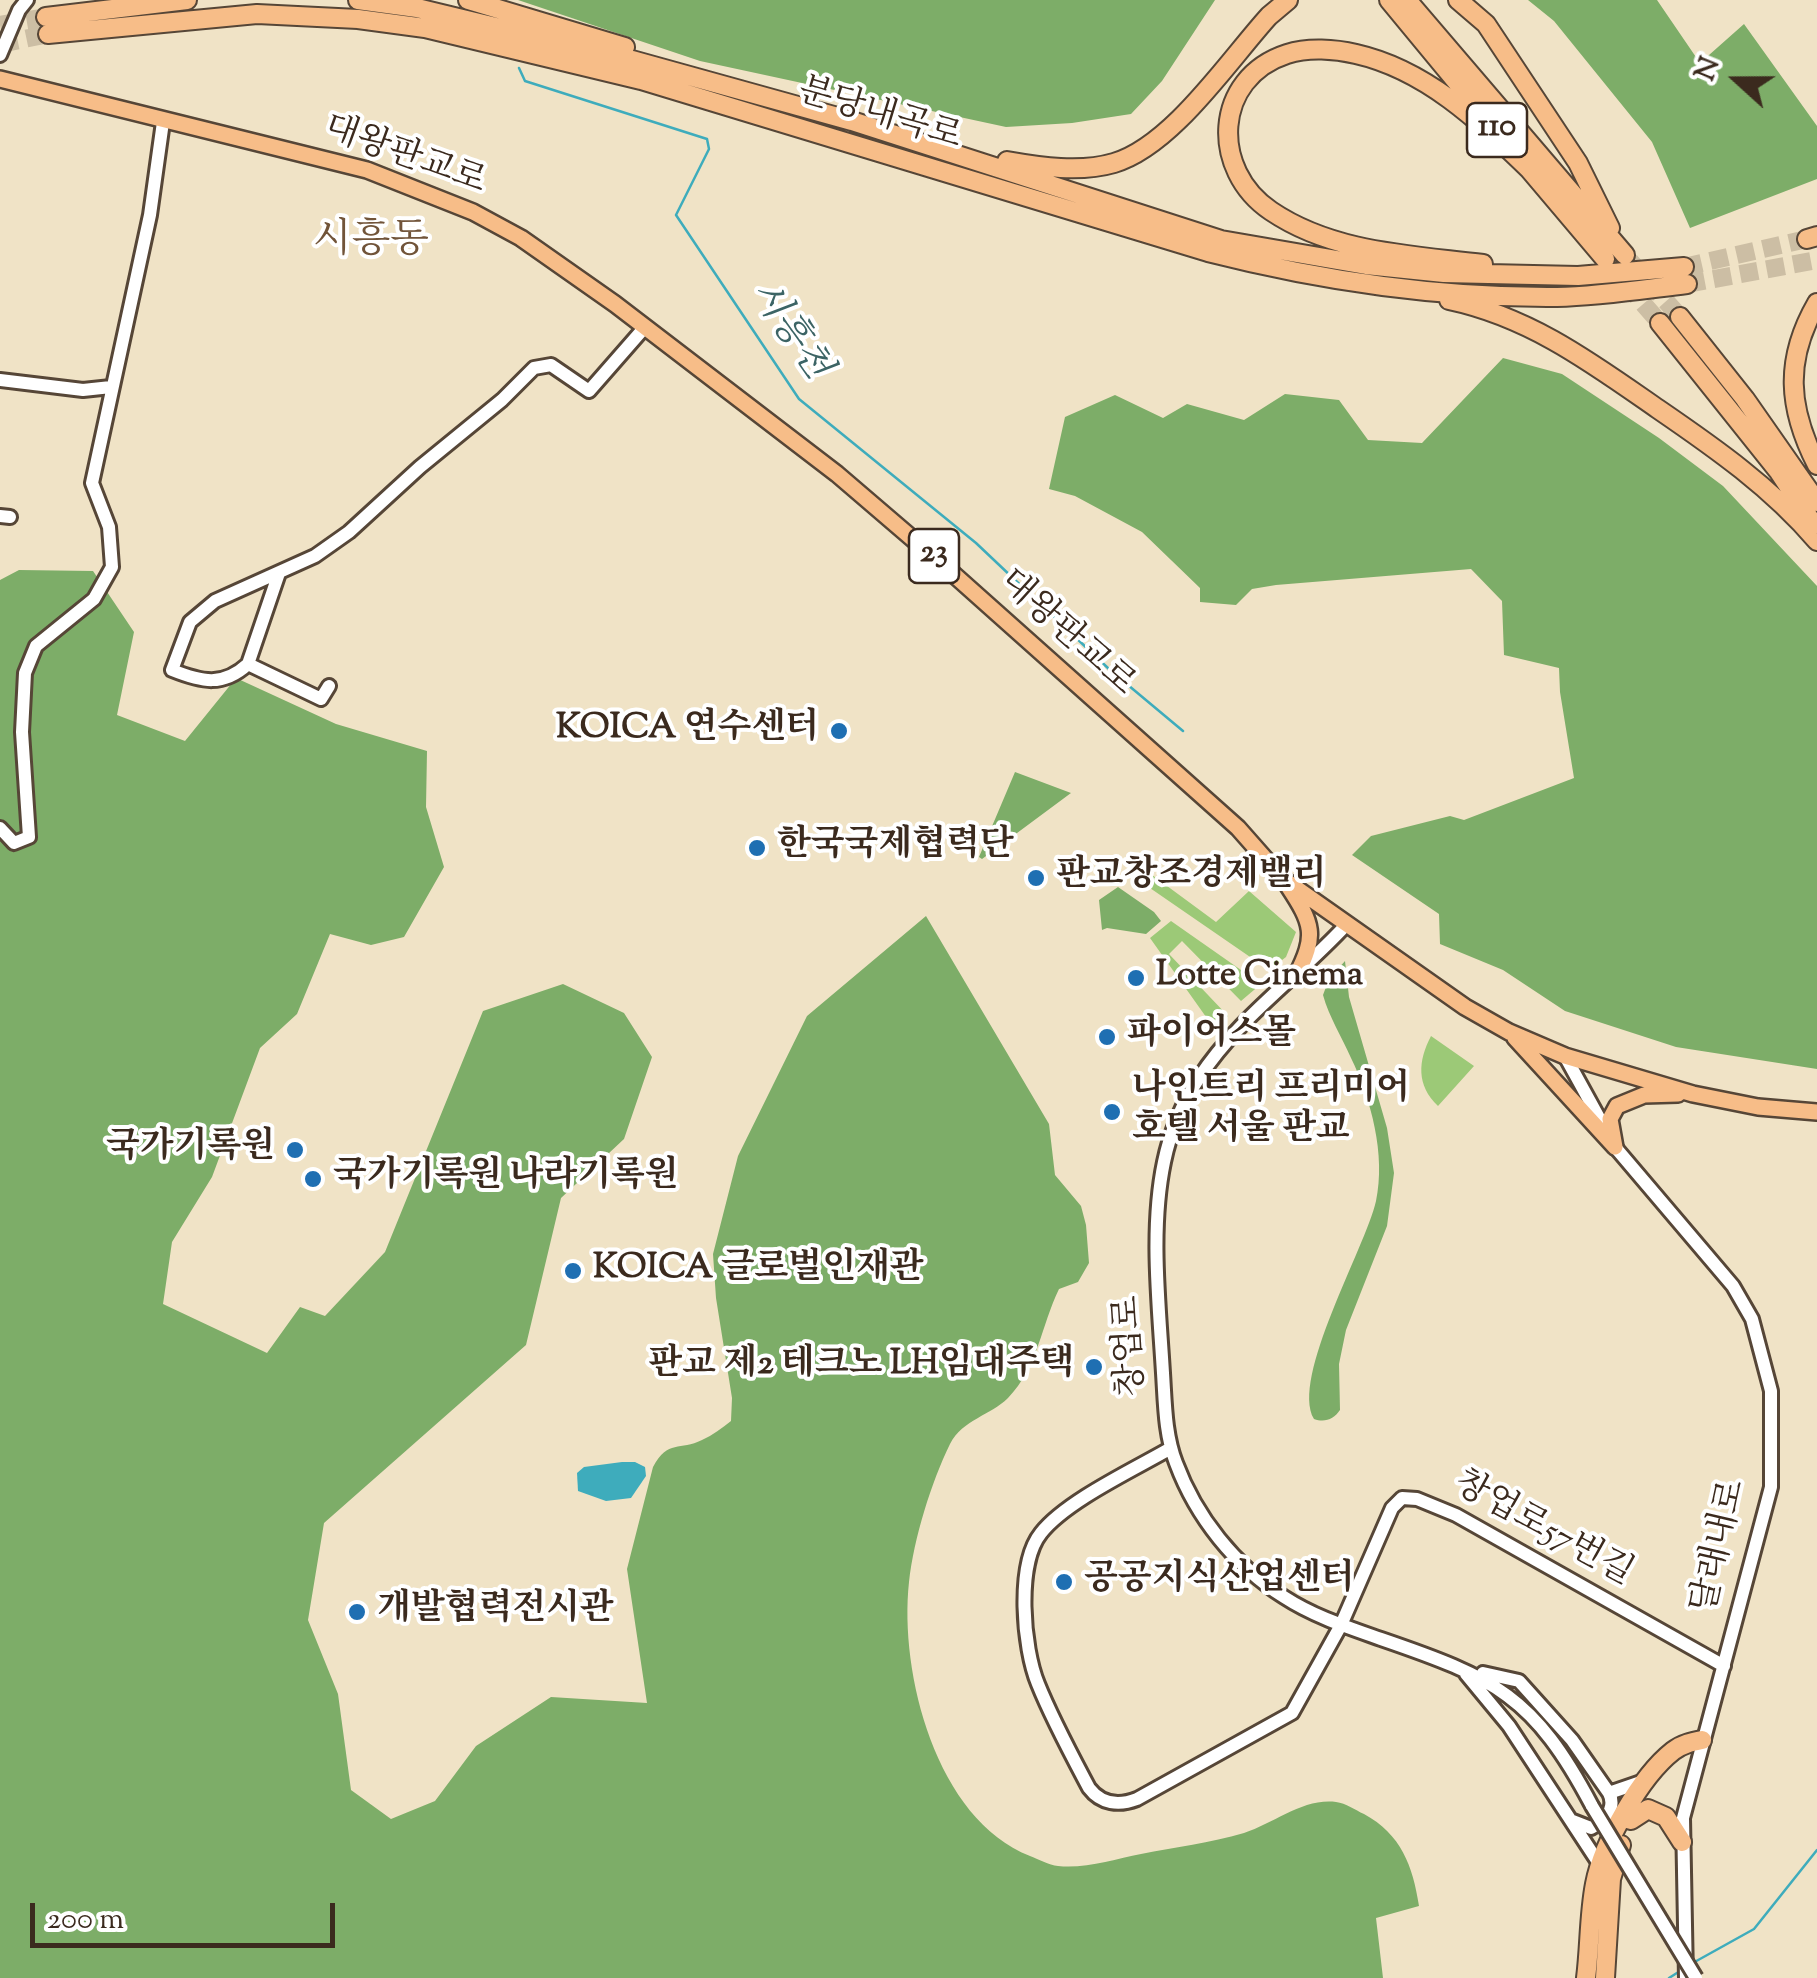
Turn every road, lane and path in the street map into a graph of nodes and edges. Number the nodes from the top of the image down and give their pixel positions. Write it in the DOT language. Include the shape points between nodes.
graph roads {
  1 [pos="28,0"];
  2 [pos="187,0"];
  3 [pos="358,0"];
  4 [pos="468,0"];
  5 [pos="1288,0"];
  6 [pos="1389,0"];
  7 [pos="1407,0"];
  8 [pos="1458,0"];
  9 [pos="0,56"];
  10 [pos="658,67"];
  11 [pos="0,79"];
  12 [pos="163,122"];
  13 [pos="943,150"];
  14 [pos="1531,171"];
  15 [pos="1616,253"];
  16 [pos="1578,276"];
  17 [pos="1370,284"];
  18 [pos="1817,303"];
  19 [pos="1680,317"];
  20 [pos="1660,323"];
  21 [pos="645,328"];
  22 [pos="0,380"];
  23 [pos="111,387"];
  24 [pos="1817,464"];
  25 [pos="1817,502"];
  26 [pos="1817,531"];
  27 [pos="1817,541"];
  28 [pos="279,574"];
  29 [pos="248,664"];
  30 [pos="329,686"];
  31 [pos="0,828"];
  32 [pos="1284,879"];
  33 [pos="1346,925"];
  34 [pos="1296,976"];
  35 [pos="1508,1032"];
  36 [pos="1565,1056"];
  37 [pos="1693,1094"];
  38 [pos="1817,1112"];
  39 [pos="1615,1147"];
  40 [pos="1171,1448"];
  41 [pos="1341,1625"];
  42 [pos="1724,1666"];
  43 [pos="1461,1668"];
  44 [pos="1702,1740"];
  45 [pos="1660,1765"];
  46 [pos="1610,1793"];
  47 [pos="1571,1820"];
  48 [pos="1631,1820"];
  49 [pos="1682,1842"];
  50 [pos="1600,1865"];
  51 [pos="1596,1977"];
  52 [pos="1686,1978"];
  53 [pos="1696,1978"];
  1 -- 9 [label="street"];
  2 -- 17 [label="highway, 분당내곡로" via="47,26 257,14 425,28 730,105 1208,252"];
  3 -- 10 [label="highway, 분당내곡로" via="512,28"];
  4 -- 10 [label="highway" via="598,38"];
  5 -- 13 [label="highway" via="1170,128 1126,159 1056,167"];
  6 -- 14 [label="highway, 110"];
  7 -- 15 [label="highway, 110"];
  8 -- 15 [label="highway" via="1486,24 1578,163"];
  10 -- 13 [label="highway, 분당내곡로"];
  11 -- 12 [label="main road, 대왕판교로 / 23"];
  12 -- 21 [label="main road, 대왕판교로 / 23" via="316,155 436,196 521,238"];
  12 -- 23 [label="street" via="150,215"];
  13 -- 16 [label="highway, 분당내곡로" via="1222,240 1444,273"];
  14 -- 15 [label="highway, 110"];
  14 -- 16 [label="highway" via="1425,82 1354,53 1285,54 1253,76 1228,118 1228,147 1246,188 1302,228 1360,248"];
  16 -- 17 [label="highway, 분당내곡로" via="1686,276 1558,296"];
  17 -- 27 [label="highway" via="1513,318 1556,340 1746,472"];
  18 -- 24 [label="highway" via="1798,349 1793,389 1799,426"];
  19 -- 25 [label="highway"];
  20 -- 26 [label="highway" via="1779,472"];
  21 -- 28 [label="street" via="590,391 550,366 534,368 349,532"];
  21 -- 32 [label="main road, 대왕판교로 / 23" via="837,474 942,564 1238,828"];
  22 -- 23 [label="street"];
  23 -- 31 [label="street" via="92,483 109,527 112,567 94,599 36,646 22,700 29,836 14,842"];
  28 -- 29 [label="street"];
  28 -- 29 [label="street" via="215,602 190,622 172,670 212,682"];
  29 -- 30 [label="street" via="320,698"];
  32 -- 33 [label="main road, 대왕판교로 / 23"];
  32 -- 34 [label="main road" via="1310,925 1311,943"];
  33 -- 34 [label="street, 창업로"];
  33 -- 35 [label="main road, 대왕판교로 / 23"];
  34 -- 40 [label="street, 창업로" via="1199,1078 1164,1164 1159,1266"];
  35 -- 36 [label="main road, 대왕판교로 / 23"];
  35 -- 39 [label="main road"];
  36 -- 37 [label="main road, 대왕판교로 / 23"];
  36 -- 39 [label="street, 달래내로"];
  37 -- 38 [label="main road, 대왕판교로 / 23"];
  37 -- 39 [label="main road" via="1644,1096 1616,1106 1610,1119"];
  39 -- 42 [label="street, 달래내로" via="1732,1286 1752,1319 1771,1392 1771,1487"];
  40 -- 41 [label="street, 창업로" via="1226,1548 1283,1596"];
  40 -- 41 [label="street" via="1057,1518 1029,1559 1034,1674 1092,1793 1111,1802 1132,1801 1291,1715"];
  41 -- 42 [label="street, 창업로57번길" via="1392,1508 1408,1497 1456,1515"];
  41 -- 43 [label="street, 창업로"];
  42 -- 44 [label="street, 달래내로"];
  43 -- 46 [label="street" via="1520,1681"];
  43 -- 47 [label="street" via="1510,1726"];
  43 -- 53 [label="street, bridge" via="1508,1693 1567,1760"];
  44 -- 45 [label="highway" via="1680,1746"];
  44 -- 48 [label="highway" via="1668,1766"];
  44 -- 49 [label="street, 달래내로"];
  45 -- 46 [label="street" via="1637,1786"];
  45 -- 50 [label="highway"];
  46 -- 47 [label="street" via="1603,1821 1591,1828"];
  47 -- 50 [label="street"];
  48 -- 49 [label="highway" via="1648,1809 1659,1812"];
  48 -- 51 [label="highway" via="1614,1863"];
  49 -- 52 [label="street, 달래내로, bridge"];
  50 -- 51 [label="highway" via="1593,1897"];
}
